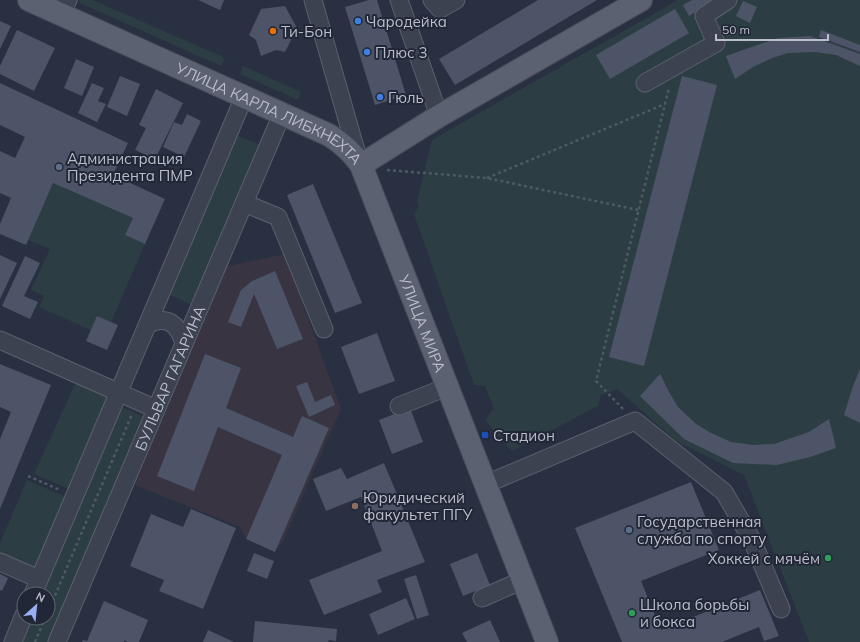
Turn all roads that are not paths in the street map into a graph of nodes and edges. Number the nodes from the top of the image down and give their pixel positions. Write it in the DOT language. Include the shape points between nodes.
graph roads {
  1 [pos="29,0"];
  2 [pos="313,0"];
  3 [pos="399,0"];
  4 [pos="432,0"];
  5 [pos="456,0"];
  6 [pos="641,0"];
  7 [pos="728,0"];
  8 [pos="65,7"];
  9 [pos="646,83"];
  10 [pos="244,97"];
  11 [pos="282,114"];
  12 [pos="439,116"];
  13 [pos="361,165"];
  14 [pos="244,203"];
  15 [pos="147,325"];
  16 [pos="324,329"];
  17 [pos="0,340"];
  18 [pos="184,343"];
  19 [pos="448,387"];
  20 [pos="119,392"];
  21 [pos="399,406"];
  22 [pos="156,409"];
  23 [pos="486,484"];
  24 [pos="0,562"];
  25 [pos="523,580"];
  26 [pos="35,586"];
  27 [pos="36,586"];
  28 [pos="482,598"];
  29 [pos="781,608"];
  30 [pos="20,626"];
  31 [pos="13,642"];
  32 [pos="57,642"];
  33 [pos="548,642"];
  1 -- 8 [label="main road, УЛИЦА КАРЛА ЛИБКНЕХТА"];
  2 -- 13 [label="street, УЛИЦА МИРА"];
  3 -- 12 [label="street"];
  4 -- 5 [label="street" via="440,9"];
  6 -- 12 [label="main road, УЛИЦА КАРЛА ЛИБКНЕХТА"];
  7 -- 9 [label="street" via="704,16 716,43"];
  8 -- 10 [label="main road, УЛИЦА КАРЛА ЛИБКНЕХТА"];
  10 -- 11 [label="main road, УЛИЦА КАРЛА ЛИБКНЕХТА"];
  10 -- 15 [label="street"];
  11 -- 13 [label="main road, УЛИЦА КАРЛА ЛИБКНЕХТА" via="337,140"];
  11 -- 14 [label="street, БУЛЬВАР ГАГАРИНА"];
  12 -- 13 [label="main road, УЛИЦА КАРЛА ЛИБКНЕХТА"];
  13 -- 19 [label="main road, УЛИЦА МИРА"];
  14 -- 16 [label="street" via="278,217"];
  14 -- 18 [label="street, БУЛЬВАР ГАГАРИНА"];
  15 -- 18 [label="street" via="154,321 169,321 178,328"];
  15 -- 20 [label="street"];
  17 -- 20 [label="street"];
  18 -- 22 [label="street, БУЛЬВАР ГАГАРИНА"];
  19 -- 21 [label="street"];
  19 -- 23 [label="main road, УЛИЦА МИРА"];
  20 -- 22 [label="street"];
  20 -- 27 [label="street"];
  22 -- 32 [label="street, БУЛЬВАР ГАГАРИНА"];
  23 -- 25 [label="main road, УЛИЦА МИРА"];
  23 -- 29 [label="street" via="635,421 724,492 752,540"];
  24 -- 26 [label="street"];
  25 -- 28 [label="street"];
  25 -- 33 [label="main road, УЛИЦА МИРА"];
  30 -- 31 [label="street"];
}
